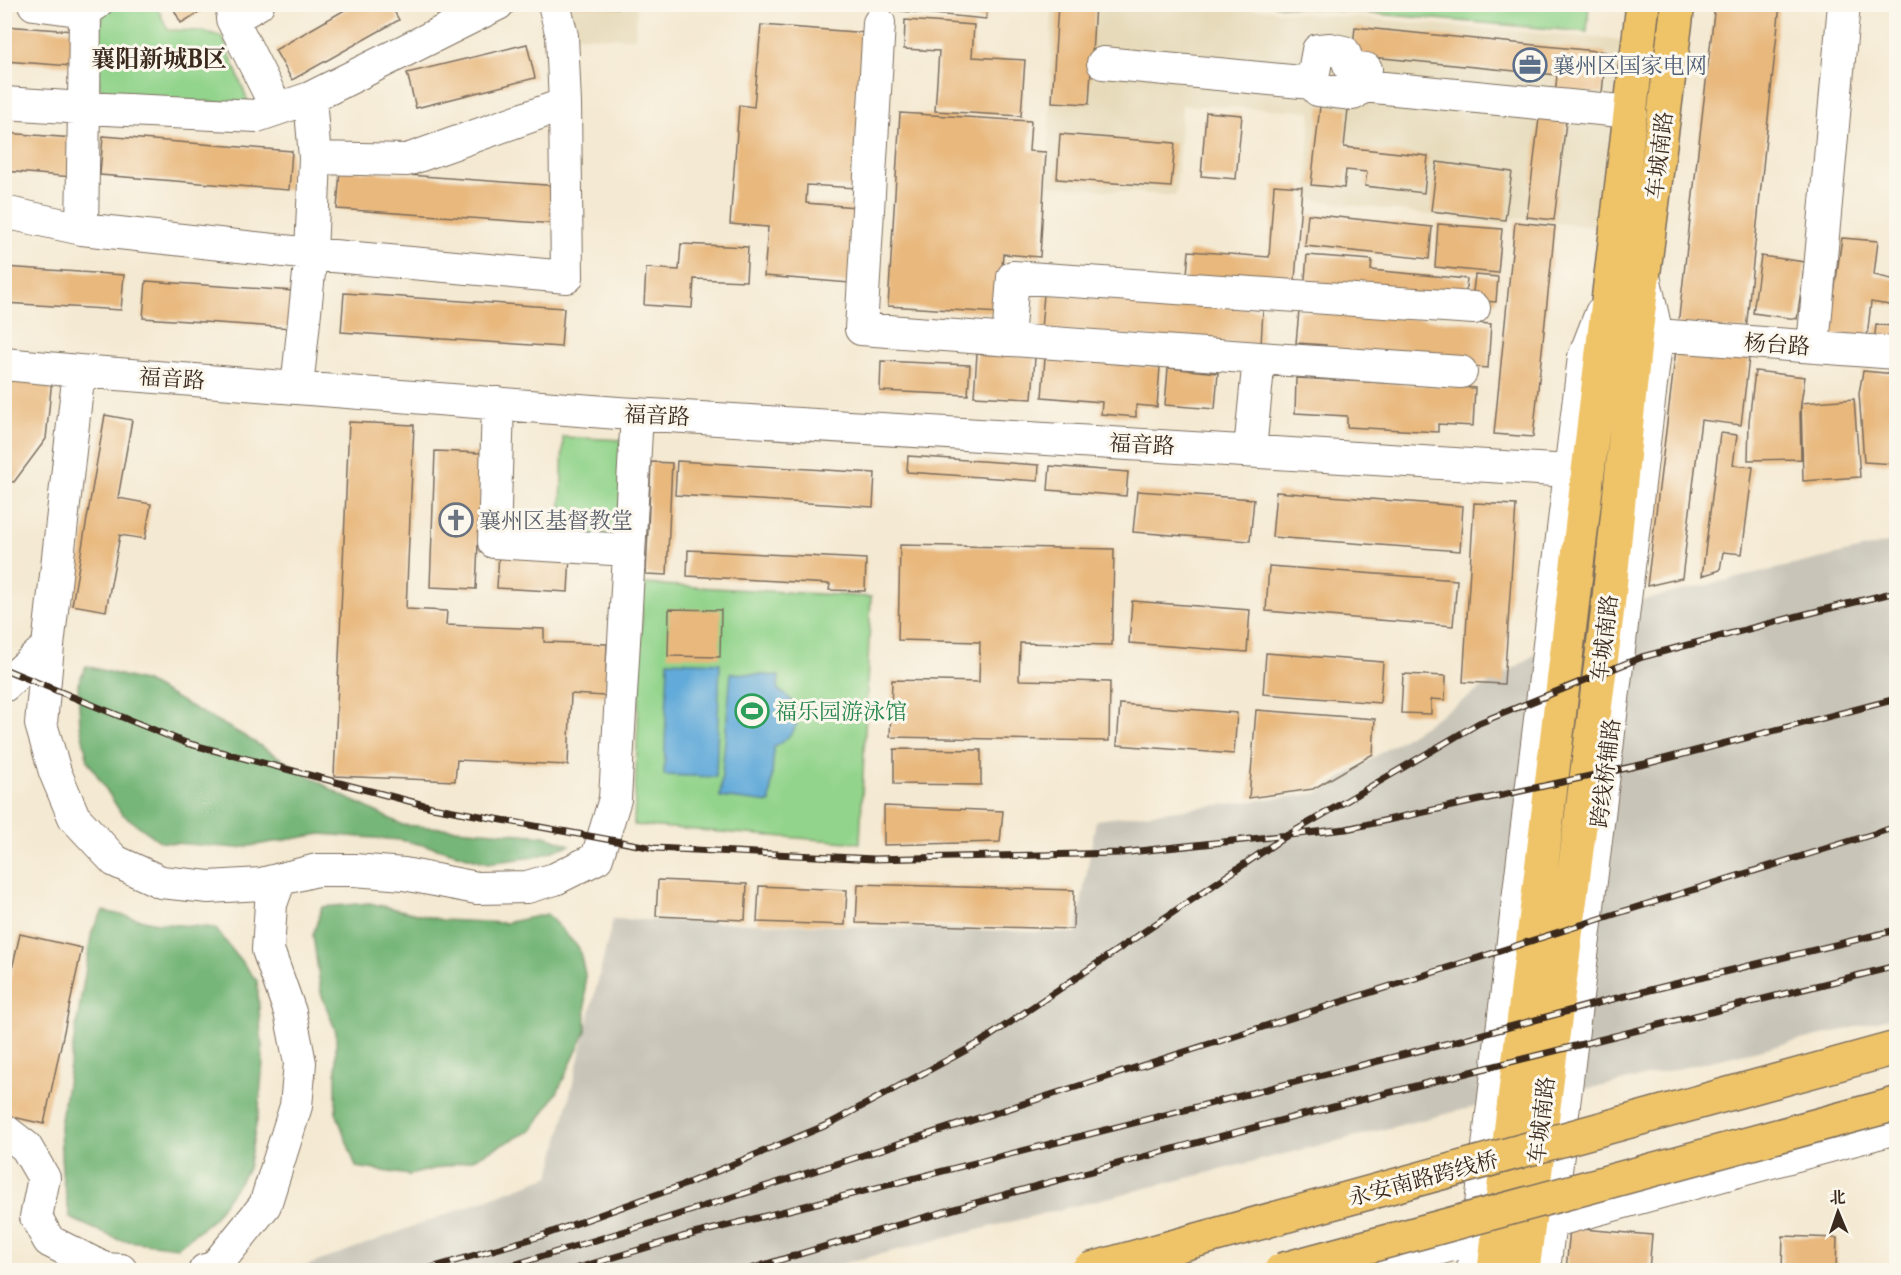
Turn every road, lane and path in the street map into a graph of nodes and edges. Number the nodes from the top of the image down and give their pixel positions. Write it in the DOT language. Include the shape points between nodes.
graph roads {
  1 [pos="34,4"];
  2 [pos="258,4"];
  3 [pos="498,4"];
  4 [pos="554,4"];
  5 [pos="1643,4"];
  6 [pos="1678,4"];
  7 [pos="1844,4"];
  8 [pos="90,8"];
  9 [pos="879,23"];
  10 [pos="1103,63"];
  11 [pos="310,98"];
  12 [pos="4,103"];
  13 [pos="565,105"];
  14 [pos="84,108"];
  15 [pos="277,109"];
  16 [pos="1630,112"];
  17 [pos="315,158"];
  18 [pos="4,212"];
  19 [pos="82,229"];
  20 [pos="311,254"];
  21 [pos="1644,276"];
  22 [pos="1609,293"];
  23 [pos="1474,308"];
  24 [pos="1657,335"];
  25 [pos="1008,340"];
  26 [pos="1813,346"];
  27 [pos="1896,353"];
  28 [pos="1259,358"];
  29 [pos="4,364"];
  30 [pos="79,371"];
  31 [pos="1461,372"];
  32 [pos="297,388"];
  33 [pos="498,404"];
  34 [pos="637,414"];
  35 [pos="1250,450"];
  36 [pos="1570,471"];
  37 [pos="629,550"];
  38 [pos="48,646"];
  39 [pos="4,686"];
  40 [pos="280,879"];
  41 [pos="1896,1048"];
  42 [pos="1896,1104"];
  43 [pos="1896,1128"];
  44 [pos="4,1130"];
  45 [pos="1550,1222"];
  46 [pos="1477,1238"];
  47 [pos="121,1270"];
  48 [pos="205,1270"];
  49 [pos="1088,1270"];
  50 [pos="1281,1270"];
  51 [pos="1363,1270"];
  52 [pos="1473,1270"];
  53 [pos="1494,1270"];
  54 [pos="1523,1270"];
  55 [pos="1544,1270"];
  1 -- 8 [label="street"];
  2 -- 15 [label="street" via="232,19"];
  3 -- 11 [label="street"];
  4 -- 13 [label="street" via="562,36"];
  5 -- 16 [label="main road, 车城南路"];
  6 -- 21 [label="main road, 车城南路"];
  7 -- 26 [label="street"];
  8 -- 14 [label="street"];
  9 -- 25 [label="street" via="861,329"];
  10 -- 16 [label="street" via="1312,83 1318,90 1353,94 1364,86"];
  11 -- 15 [label="street"];
  11 -- 17 [label="street"];
  12 -- 14 [label="street"];
  13 -- 17 [label="street" via="407,160"];
  13 -- 20 [label="street" via="567,277"];
  14 -- 15 [label="street" via="257,116"];
  14 -- 19 [label="street"];
  16 -- 22 [label="main road, 车城南路"];
  17 -- 20 [label="street"];
  18 -- 19 [label="street"];
  19 -- 20 [label="street"];
  20 -- 32 [label="street"];
  21 -- 24 [label="street, 跨线桥辅路"];
  21 -- 54 [label="main road, 车城南路" via="1608,608"];
  22 -- 36 [label="street" via="1584,357"];
  22 -- 53 [label="main road, 车城南路"];
  23 -- 25 [label="street" via="1013,276"];
  24 -- 26 [label="street, 杨台路"];
  24 -- 45 [label="street, 跨线桥辅路"];
  25 -- 28 [label="street"];
  26 -- 27 [label="street, 杨台路"];
  28 -- 31 [label="street"];
  28 -- 35 [label="street"];
  29 -- 30 [label="street, 福音路"];
  30 -- 32 [label="street, 福音路"];
  30 -- 38 [label="street"];
  32 -- 33 [label="street, 福音路"];
  33 -- 34 [label="street, 福音路"];
  33 -- 37 [label="street" via="494,542"];
  34 -- 35 [label="street, 福音路"];
  34 -- 37 [label="street"];
  35 -- 36 [label="street, 福音路"];
  36 -- 46 [label="street"];
  37 -- 40 [label="street" via="615,799 597,858 527,888 477,888 404,874 354,870 317,870"];
  38 -- 39 [label="street"];
  38 -- 40 [label="street" via="41,724 54,772 74,817 115,861 161,882 209,887"];
  40 -- 48 [label="street" via="270,904 268,950 290,1012 300,1063 296,1106 265,1205 214,1268"];
  41 -- 49 [label="main road, 永安南路跨线桥, bridge"];
  42 -- 50 [label="main road, bridge"];
  43 -- 45 [label="street"];
  44 -- 47 [label="street" via="26,1147 44,1178 36,1217 49,1240 105,1269"];
  45 -- 55 [label="street, 跨线桥辅路"];
  46 -- 51 [label="street"];
  46 -- 52 [label="street"];
}
